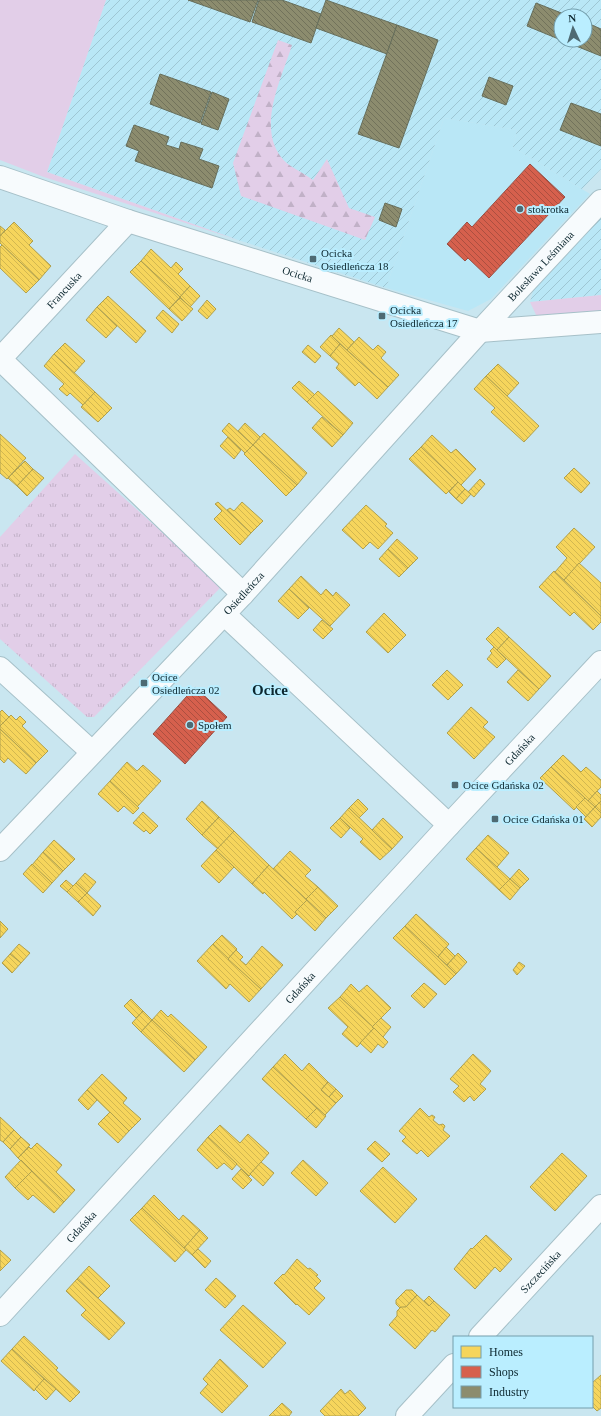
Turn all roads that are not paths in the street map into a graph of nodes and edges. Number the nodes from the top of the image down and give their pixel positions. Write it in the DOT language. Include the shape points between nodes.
graph roads {
  1 [pos="0,177"];
  2 [pos="601,201"];
  3 [pos="128,221"];
  4 [pos="601,322"];
  5 [pos="480,331"];
  6 [pos="0,359"];
  7 [pos="243,594"];
  8 [pos="224,614"];
  9 [pos="601,662"];
  10 [pos="0,668"];
  11 [pos="92,752"];
  12 [pos="449,825"];
  13 [pos="0,850"];
  14 [pos="601,1206"];
  15 [pos="0,1315"];
  16 [pos="481,1336"];
  17 [pos="453,1366"];
  18 [pos="407,1416"];
  1 -- 3 [label="street, Ocicka"];
  2 -- 5 [label="street, Bolesława Leśmiana"];
  3 -- 5 [label="street, Ocicka"];
  3 -- 6 [label="street, Francuska"];
  4 -- 5 [label="street, Ocicka"];
  5 -- 7 [label="street, Osiedleńcza"];
  6 -- 7 [label="street"];
  7 -- 8 [label="street, Osiedleńcza"];
  8 -- 11 [label="street, Osiedleńcza"];
  8 -- 12 [label="street"];
  9 -- 12 [label="street, Gdańska"];
  10 -- 11 [label="street"];
  11 -- 13 [label="street, Osiedleńcza"];
  12 -- 15 [label="street, Gdańska"];
  14 -- 16 [label="street, Szczecińska"];
  17 -- 18 [label="street"];
}
